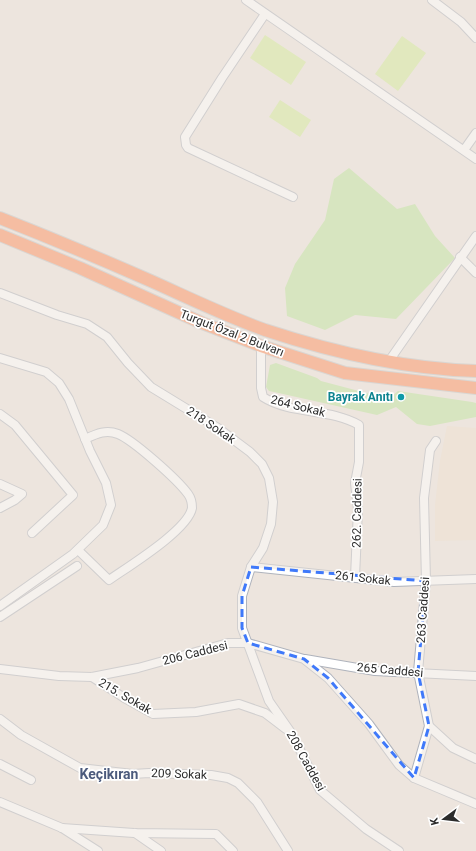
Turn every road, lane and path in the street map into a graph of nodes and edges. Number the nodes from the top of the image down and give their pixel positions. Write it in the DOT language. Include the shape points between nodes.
graph roads {
  1 [pos="246,0"];
  2 [pos="432,0"];
  3 [pos="265,14"];
  4 [pos="476,38"];
  5 [pos="476,133"];
  6 [pos="464,150"];
  7 [pos="476,159"];
  8 [pos="293,197"];
  9 [pos="0,218"];
  10 [pos="0,236"];
  11 [pos="476,236"];
  12 [pos="460,257"];
  13 [pos="476,273"];
  14 [pos="0,293"];
  15 [pos="261,346"];
  16 [pos="0,361"];
  17 [pos="389,361"];
  18 [pos="476,371"];
  19 [pos="474,389"];
  20 [pos="0,414"];
  21 [pos="359,424"];
  22 [pos="85,439"];
  23 [pos="436,441"];
  24 [pos="0,484"];
  25 [pos="0,508"];
  26 [pos="32,533"];
  27 [pos="78,550"];
  28 [pos="77,566"];
  29 [pos="251,567"];
  30 [pos="355,577"];
  31 [pos="476,579"];
  32 [pos="426,581"];
  33 [pos="0,606"];
  34 [pos="0,617"];
  35 [pos="248,643"];
  36 [pos="304,659"];
  37 [pos="0,669"];
  38 [pos="418,672"];
  39 [pos="476,676"];
  40 [pos="92,677"];
  41 [pos="0,719"];
  42 [pos="429,726"];
  43 [pos="292,734"];
  44 [pos="476,758"];
  45 [pos="0,764"];
  46 [pos="414,778"];
  47 [pos="31,780"];
  48 [pos="0,802"];
  49 [pos="476,804"];
  50 [pos="62,828"];
  51 [pos="134,833"];
  52 [pos="98,851"];
  53 [pos="161,851"];
  54 [pos="233,851"];
  55 [pos="288,851"];
  56 [pos="399,851"];
  1 -- 3 [label="street"];
  2 -- 4 [label="street" via="461,22"];
  3 -- 6 [label="street"];
  3 -- 8 [label="street" via="185,140 188,148"];
  5 -- 6 [label="street"];
  6 -- 7 [label="street"];
  9 -- 17 [label="highway, Turgut Özal 2 Bulvarı" via="265,330"];
  10 -- 15 [label="highway, Turgut Özal 2 Bulvarı"];
  11 -- 12 [label="street"];
  12 -- 13 [label="street"];
  12 -- 17 [label="street"];
  14 -- 29 [label="street, 218 Sokak" via="87,324 107,337 151,387 218,428 262,464 269,478 273,502 271,524 263,548"];
  15 -- 19 [label="highway, Turgut Özal 2 Bulvarı" via="345,373"];
  15 -- 21 [label="street, 264 Sokak" via="263,397 292,407 346,417"];
  16 -- 22 [label="street" via="53,376 65,391"];
  17 -- 18 [label="highway, Turgut Özal 2 Bulvarı"];
  20 -- 26 [label="street" via="15,425 74,495"];
  21 -- 30 [label="street, 262. Caddesi" via="359,462 355,483 358,509"];
  22 -- 27 [label="street" via="106,483 111,506 103,525"];
  22 -- 27 [label="street" via="109,432 126,439 160,466 188,494 192,508 187,521 109,580"];
  23 -- 32 [label="street, 263 Caddesi" via="430,450 424,498"];
  24 -- 25 [label="street" via="22,494"];
  27 -- 33 [label="street"];
  28 -- 34 [label="street"];
  29 -- 30 [label="street, 261 Sokak"];
  29 -- 35 [label="street, 218 Sokak" via="242,596 242,628"];
  30 -- 32 [label="street, 261 Sokak" via="394,582"];
  31 -- 32 [label="street, 261 Sokak"];
  32 -- 38 [label="street, 263 Caddesi"];
  35 -- 36 [label="street, 206 Caddesi"];
  35 -- 40 [label="street, 206 Caddesi" via="228,643 138,668"];
  35 -- 43 [label="street, 208 Caddesi" via="270,701"];
  36 -- 38 [label="street, 265 Caddesi" via="375,671"];
  36 -- 46 [label="street, 206 Caddesi" via="328,678 369,724 399,765"];
  37 -- 40 [label="street, 206 Caddesi"];
  38 -- 39 [label="street, 265 Caddesi"];
  38 -- 42 [label="street, 263 Caddesi"];
  40 -- 43 [label="street, 215. Sokak" via="153,714 196,712 239,704 265,713"];
  41 -- 55 [label="street, 209 Sokak" via="21,735 80,768 133,774 211,775 228,778 238,783 257,802"];
  42 -- 44 [label="street" via="452,748"];
  42 -- 46 [label="street, 263 Caddesi"];
  43 -- 56 [label="street, 208 Caddesi" via="320,790 366,829"];
  45 -- 47 [label="street"];
  46 -- 49 [label="street, 206 Caddesi"];
  48 -- 50 [label="street"];
  50 -- 51 [label="street"];
  50 -- 52 [label="street"];
  51 -- 53 [label="street"];
  51 -- 54 [label="street" via="216,834"];
}
